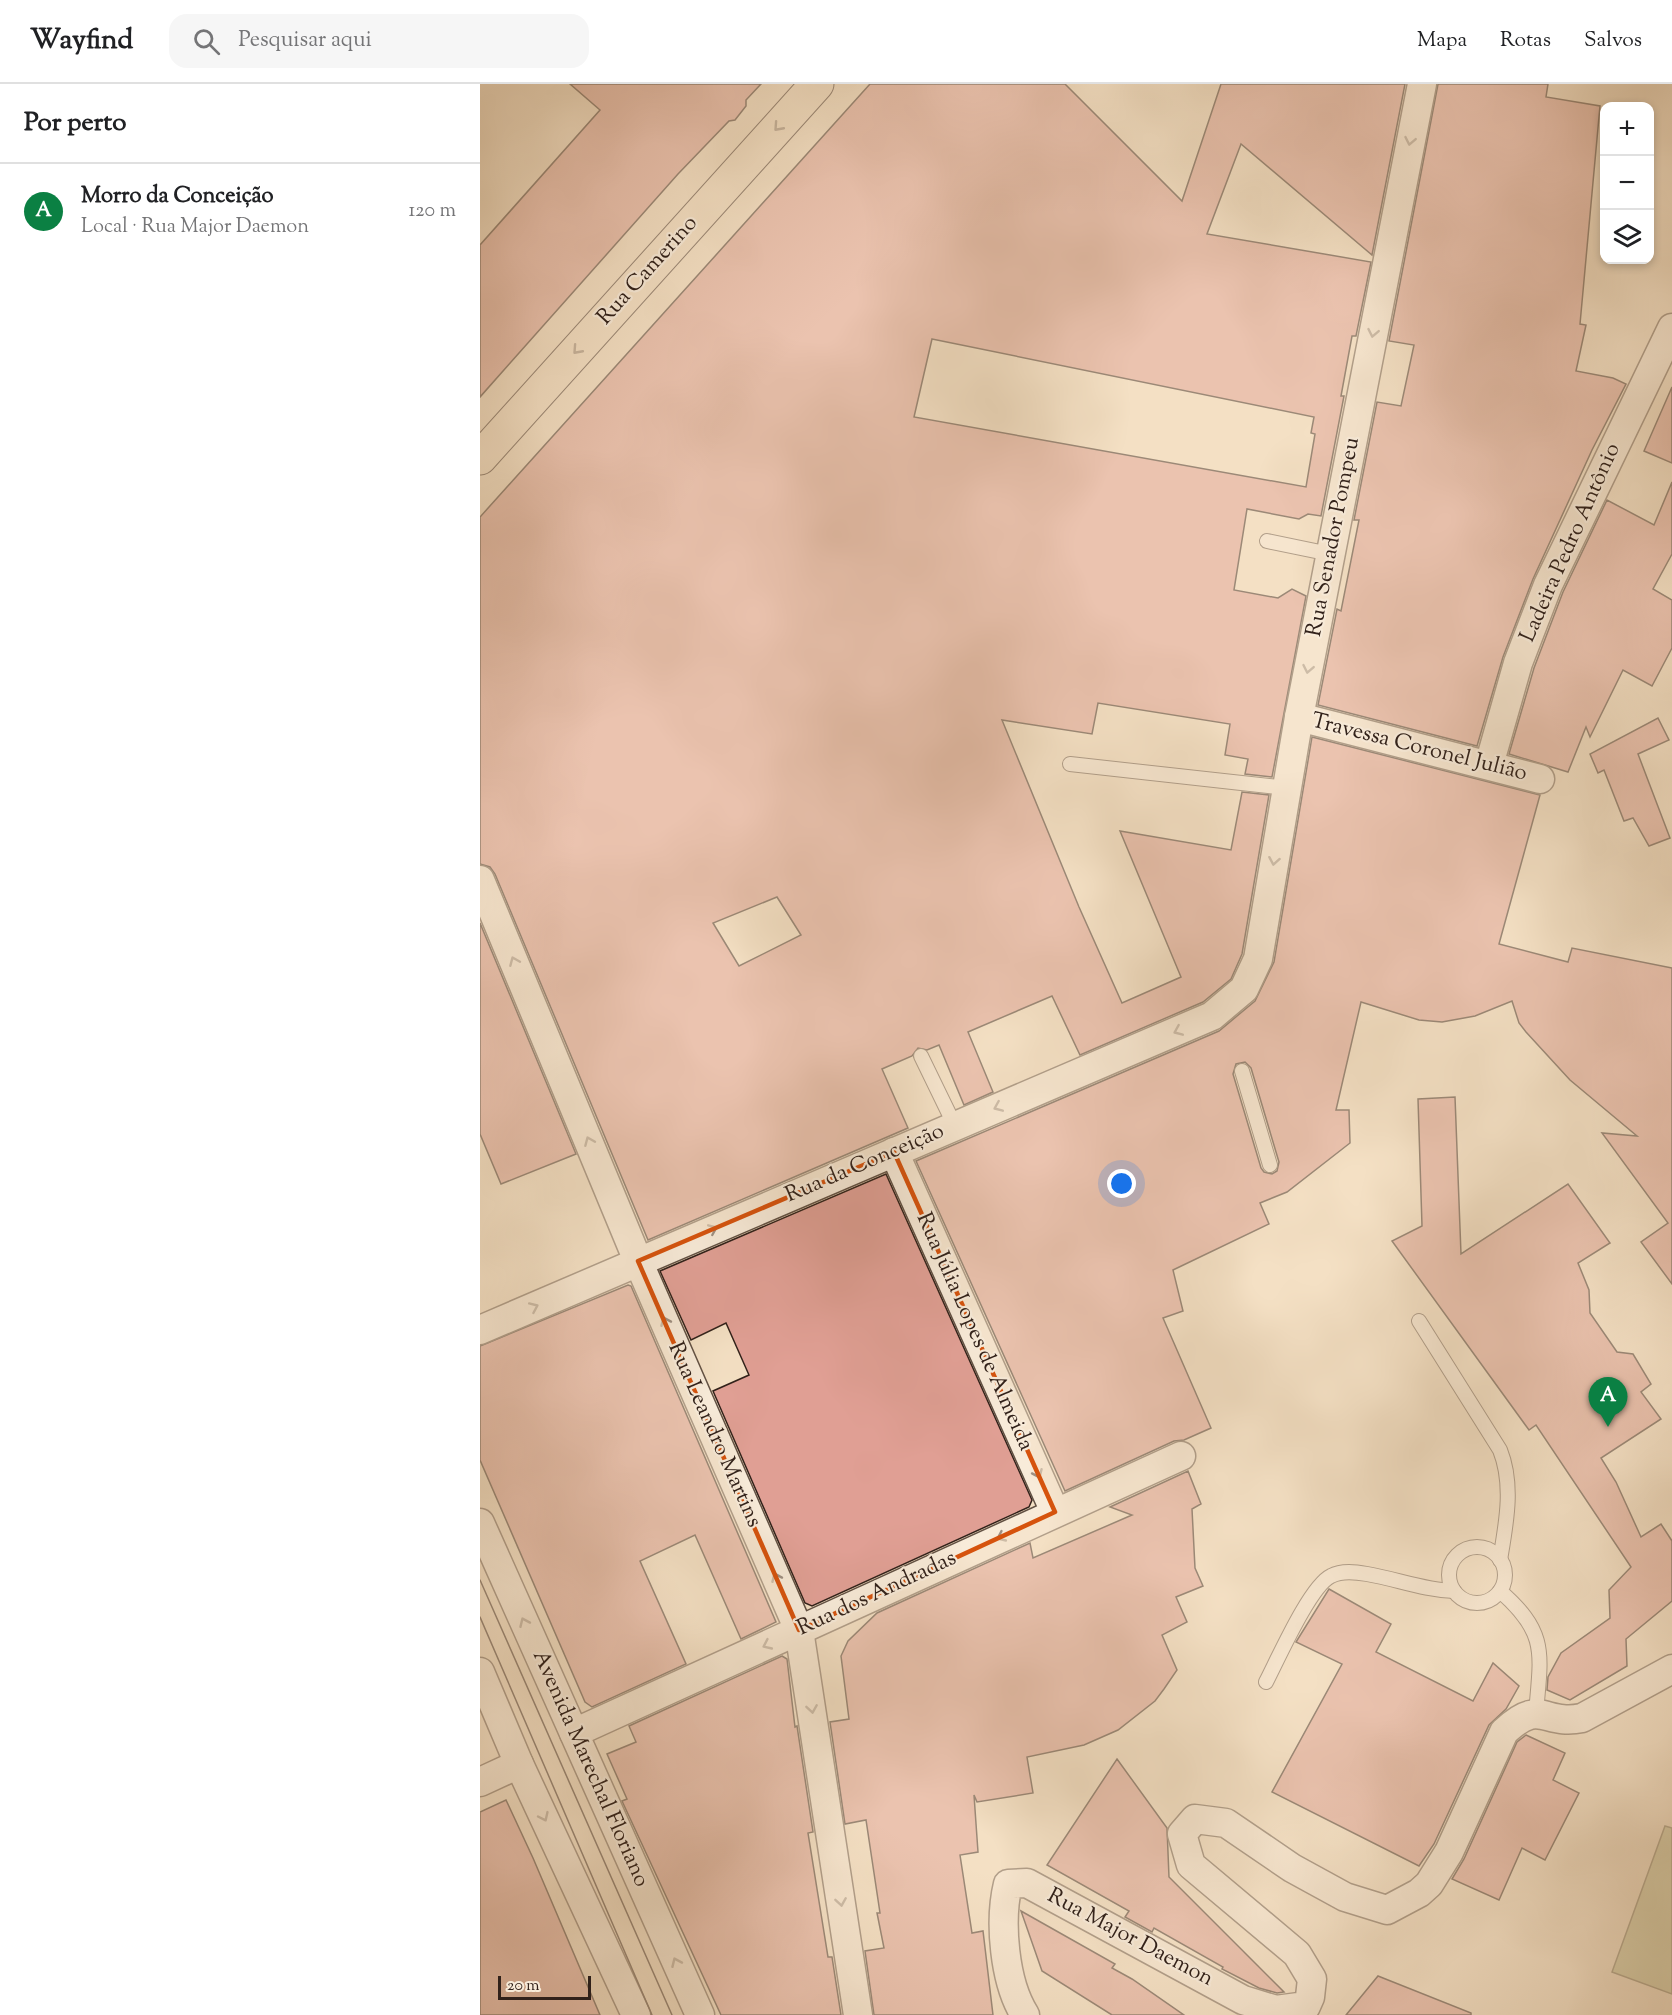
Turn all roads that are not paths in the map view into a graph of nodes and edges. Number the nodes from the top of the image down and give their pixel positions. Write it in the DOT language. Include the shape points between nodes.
graph roads {
  1 [pos="817,84"];
  2 [pos="1422,84"];
  3 [pos="1672,328"];
  4 [pos="480,458"];
  5 [pos="1267,542"];
  6 [pos="1330,554"];
  7 [pos="1299,717"];
  8 [pos="1070,764"];
  9 [pos="1489,765"];
  10 [pos="1540,779"];
  11 [pos="1287,788"];
  12 [pos="480,880"];
  13 [pos="1244,989"];
  14 [pos="921,1056"];
  15 [pos="1242,1071"];
  16 [pos="955,1126"];
  17 [pos="894,1152"];
  18 [pos="1270,1165"];
  19 [pos="638,1261"];
  20 [pos="1419,1321"];
  21 [pos="480,1330"];
  22 [pos="1181,1456"];
  23 [pos="1054,1512"];
  24 [pos="480,1523"];
  25 [pos="1500,1560"];
  26 [pos="1454,1591"];
  27 [pos="1500,1591"];
  28 [pos="800,1630"];
  29 [pos="1672,1669"];
  30 [pos="480,1672"];
  31 [pos="1266,1682"];
  32 [pos="1536,1713"];
  33 [pos="574,1733"];
  34 [pos="519,1764"];
  35 [pos="480,1782"];
  36 [pos="636,2015"];
  37 [pos="700,2015"];
  38 [pos="858,2015"];
  39 [pos="1025,2015"];
  1 -- 4 [label="main road, Rua Camerino, one-way"];
  2 -- 6 [label="street, Rua Senador Pompeu, one-way"];
  3 -- 9 [label="street, Ladeira Pedro Antônio" via="1548,585 1518,663"];
  5 -- 6 [label="lane"];
  6 -- 7 [label="street, Rua Senador Pompeu, one-way"];
  7 -- 9 [label="street, Travessa Coronel Julião"];
  7 -- 11 [label="street, Rua Senador Pompeu"];
  8 -- 11 [label="lane"];
  9 -- 10 [label="street, Travessa Coronel Julião"];
  11 -- 13 [label="street, Rua Senador Pompeu, one-way" via="1258,959"];
  19 -- 12 [label="street, Rua Leandro Martins, one-way"];
  13 -- 16 [label="street, Rua da Conceição, one-way" via="1223,1017 1212,1016"];
  14 -- 16 [label="lane"];
  15 -- 18 [label="lane"];
  16 -- 17 [label="street, Rua da Conceição"];
  19 -- 17 [label="street, Rua da Conceição, one-way"];
  17 -- 23 [label="street, Rua Júlia Lopes de Almeida, one-way"];
  21 -- 19 [label="street, Rua da Conceição, one-way"];
  28 -- 19 [label="street, Rua Leandro Martins, one-way"];
  20 -- 25 [label="lane" via="1500,1450 1506,1467 1508,1516"];
  22 -- 23 [label="street, Rua dos Andradas"];
  23 -- 28 [label="street, Rua dos Andradas, one-way"];
  33 -- 24 [label="street, Avenida Marechal Floriano, one-way"];
  25 -- 26 [label="lane" via="1482,1548 1461,1552 1449,1570"];
  25 -- 27 [label="lane" via="1504,1570"];
  26 -- 27 [label="lane" via="1461,1599 1482,1603"];
  26 -- 31 [label="lane" via="1436,1591 1349,1571 1331,1575 1317,1587"];
  27 -- 32 [label="lane" via="1523,1611 1537,1635 1540,1662"];
  28 -- 33 [label="street, Rua dos Andradas, one-way"];
  28 -- 38 [label="street, Rua Leandro Martins, one-way"];
  29 -- 32 [label="street" via="1582,1718 1567,1721"];
  30 -- 34 [label="street"];
  32 -- 39 [label="street, Rua Major Daemon" via="1518,1719 1504,1732 1449,1852 1429,1884 1388,1910 1345,1897 1292,1868 1226,1823 1195,1820 1182,1834 1191,1865 1297,1954 1312,1979 1306,2006 1276,2010 1243,2001 1027,1883 1008,1884 1003,1906 1005,1945 1017,2003"];
  37 -- 33 [label="street, Avenida Marechal Floriano, one-way"];
  34 -- 35 [label="street"];
  34 -- 36 [label="street, one-way"];
}
